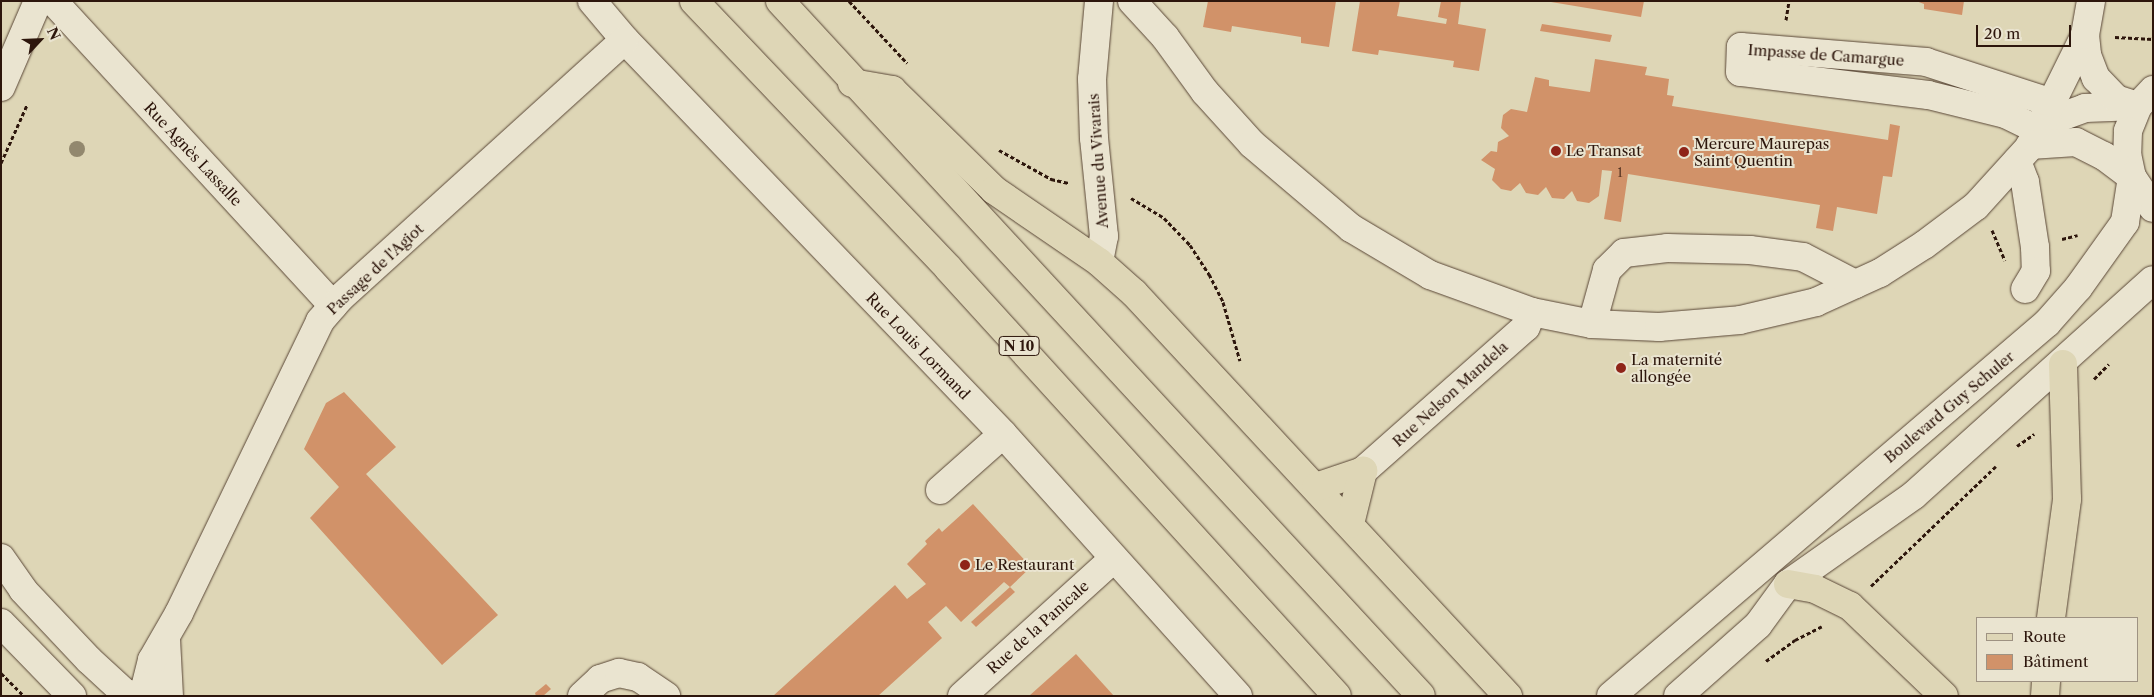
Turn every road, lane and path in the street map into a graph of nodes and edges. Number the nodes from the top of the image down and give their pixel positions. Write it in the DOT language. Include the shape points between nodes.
graph roads {
  1 [pos="38,1"];
  2 [pos="53,1"];
  3 [pos="592,1"];
  4 [pos="694,1"];
  5 [pos="780,1"];
  6 [pos="1099,1"];
  7 [pos="1132,1"];
  8 [pos="2091,1"];
  9 [pos="2085,35"];
  10 [pos="2153,39"];
  11 [pos="625,40"];
  12 [pos="852,83"];
  13 [pos="1,88"];
  14 [pos="2146,98"];
  15 [pos="2052,103"];
  16 [pos="2028,145"];
  17 [pos="2132,177"];
  18 [pos="2153,208"];
  19 [pos="1099,262"];
  20 [pos="2153,280"];
  21 [pos="1855,284"];
  22 [pos="2025,289"];
  23 [pos="333,306"];
  24 [pos="1532,312"];
  25 [pos="1592,324"];
  26 [pos="2112,360"];
  27 [pos="2063,364"];
  28 [pos="2065,408"];
  29 [pos="1933,421"];
  30 [pos="1003,434"];
  31 [pos="2015,447"];
  32 [pos="2001,460"];
  33 [pos="1363,471"];
  34 [pos="1316,487"];
  35 [pos="940,490"];
  36 [pos="1350,524"];
  37 [pos="1,558"];
  38 [pos="1114,558"];
  39 [pos="1788,584"];
  40 [pos="23,590"];
  41 [pos="1718,602"];
  42 [pos="1850,606"];
  43 [pos="1,610"];
  44 [pos="2051,617"];
  45 [pos="1,623"];
  46 [pos="1760,666"];
  47 [pos="1,673"];
  48 [pos="2046,682"];
  49 [pos="152,695"];
  50 [pos="24,696"];
  51 [pos="72,696"];
  52 [pos="582,696"];
  53 [pos="666,696"];
  54 [pos="962,696"];
  55 [pos="1238,696"];
  56 [pos="1337,696"];
  57 [pos="1421,696"];
  58 [pos="1508,696"];
  59 [pos="1611,696"];
  60 [pos="1678,696"];
  61 [pos="1944,696"];
  62 [pos="2045,696"];
  1 -- 13 [label="street"];
  2 -- 23 [label="street, Rue Agnès Lassalle"];
  3 -- 11 [label="street, Rue Louis Lormand"];
  4 -- 56 [label="main road, N 10" via="948,268"];
  5 -- 12 [label="main road"];
  6 -- 19 [label="street, Avenue du Vivarais" via="1092,79 1094,138 1104,236"];
  7 -- 24 [label="street" via="1165,37 1205,92 1252,144 1351,228 1430,274"];
  8 -- 9 [label="street"];
  9 -- 10 [label="path"];
  9 -- 14 [label="street" via="2087,55 2096,78 2116,99"];
  9 -- 15 [label="street"];
  11 -- 23 [label="street, Passage de l'Agiot"];
  11 -- 30 [label="street, Rue Louis Lormand"];
  12 -- 19 [label="main road" via="892,90 994,190"];
  12 -- 57 [label="main road"];
  14 -- 16 [label="street" via="2085,108 2055,119"];
  14 -- 17 [label="street" via="2128,131 2127,154"];
  15 -- 16 [label="street"];
  15 -- 16 [label="street, Impasse de Camargue" via="1926,62 1741,47 1740,72 1928,95 2005,114"];
  16 -- 17 [label="street" via="2076,142 2104,156"];
  16 -- 21 [label="street" via="1976,206 1924,245"];
  16 -- 22 [label="street" via="2025,182 2036,271"];
  17 -- 18 [label="street"];
  17 -- 29 [label="street, Boulevard Guy Schuler" via="2125,222 2078,288 2047,323"];
  19 -- 34 [label="main road" via="1134,293"];
  20 -- 27 [label="street, Boulevard Guy Schuler"];
  21 -- 25 [label="street" via="1816,302 1740,320 1659,327"];
  21 -- 25 [label="street" via="1803,257 1768,252 1667,248 1624,252 1607,270"];
  23 -- 49 [label="street, Passage de l'Agiot" via="320,322 294,372 166,639 152,660"];
  24 -- 25 [label="street"];
  24 -- 33 [label="street, Rue Nelson Mandela" via="1526,327"];
  26 -- 28 [label="path"];
  27 -- 28 [label="main road"];
  27 -- 39 [label="street, Boulevard Guy Schuler" via="1914,495"];
  28 -- 31 [label="path"];
  28 -- 44 [label="main road" via="2067,499"];
  29 -- 39 [label="street" via="1904,461 1843,516"];
  29 -- 41 [label="street, Boulevard Guy Schuler"];
  30 -- 35 [label="street"];
  30 -- 38 [label="street, Rue Louis Lormand"];
  32 -- 42 [label="path"];
  33 -- 34 [label="main road"];
  33 -- 36 [label="main road"];
  34 -- 36 [label="main road"];
  36 -- 58 [label="main road"];
  37 -- 40 [label="street"];
  38 -- 54 [label="street, Rue de la Panicale"];
  38 -- 55 [label="street, Rue Louis Lormand"];
  39 -- 41 [label="street, Boulevard Guy Schuler"];
  39 -- 42 [label="main road" via="1815,589"];
  39 -- 60 [label="street, Boulevard Guy Schuler" via="1758,625"];
  40 -- 43 [label="street"];
  40 -- 49 [label="street" via="126,694"];
  41 -- 59 [label="street, Boulevard Guy Schuler"];
  42 -- 46 [label="path" via="1837,619 1795,640"];
  42 -- 61 [label="main road"];
  45 -- 51 [label="street"];
  47 -- 50 [label="path"];
  48 -- 62 [label="main road"];
  52 -- 53 [label="street" via="600,679 619,673 638,677"];
}
